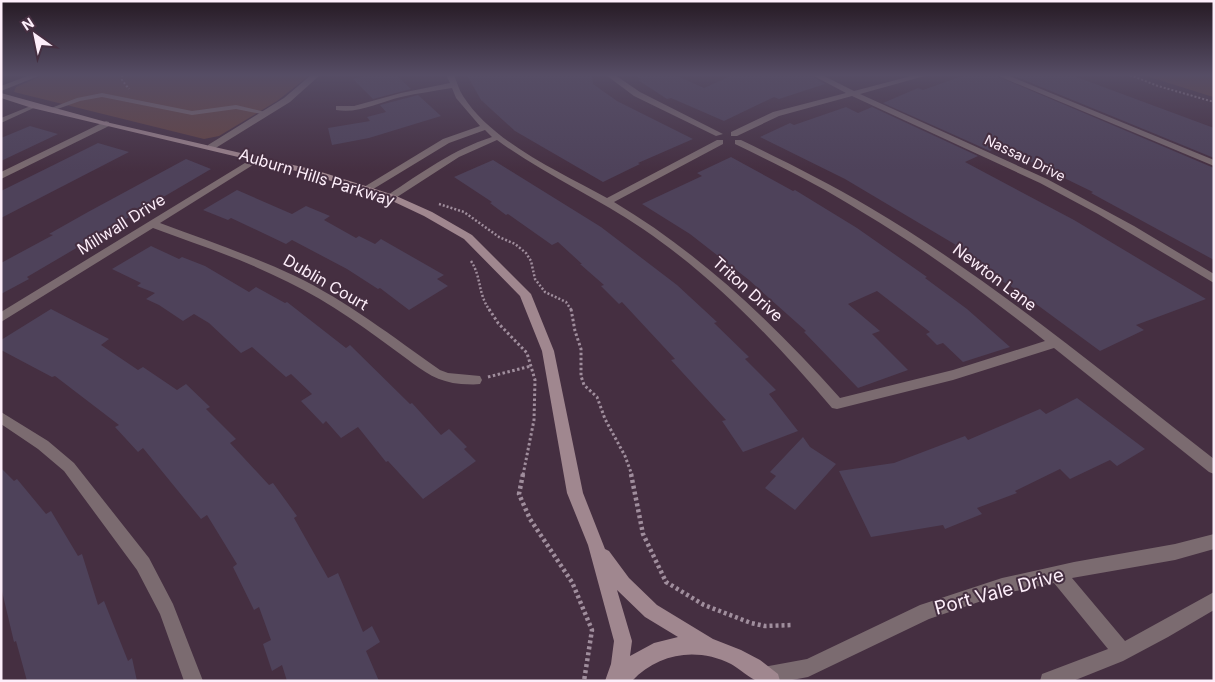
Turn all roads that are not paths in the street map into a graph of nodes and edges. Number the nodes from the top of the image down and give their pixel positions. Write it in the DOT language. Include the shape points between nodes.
graph roads {
  1 [pos="33,107"];
  2 [pos="38,107"];
  3 [pos="57,107"];
  4 [pos="161,107"];
  5 [pos="275,107"];
  6 [pos="358,107"];
  7 [pos="466,107"];
  8 [pos="661,107"];
  9 [pos="802,107"];
  10 [pos="881,107"];
  11 [pos="1078,107"];
  12 [pos="339,108"];
  13 [pos="49,110"];
  14 [pos="266,113"];
  15 [pos="1,121"];
  16 [pos="106,124"];
  17 [pos="485,126"];
  18 [pos="499,137"];
  19 [pos="720,138"];
  20 [pos="736,138"];
  21 [pos="210,146"];
  22 [pos="430,150"];
  23 [pos="258,158"];
  24 [pos="449,158"];
  25 [pos="1214,162"];
  26 [pos="1,176"];
  27 [pos="367,189"];
  28 [pos="391,198"];
  29 [pos="607,202"];
  30 [pos="152,224"];
  31 [pos="1214,279"];
  32 [pos="1,318"];
  33 [pos="1055,343"];
  34 [pos="475,380"];
  35 [pos="1,417"];
  36 [pos="1214,468"];
  37 [pos="1214,541"];
  38 [pos="596,545"];
  39 [pos="1058,575"];
  40 [pos="1214,600"];
  41 [pos="711,647"];
  42 [pos="1123,652"];
  43 [pos="768,678"];
  44 [pos="194,681"];
  45 [pos="614,681"];
  46 [pos="619,681"];
  47 [pos="1049,681"];
  1 -- 15 [label="lane"];
  2 -- 13 [label="street, Auburn Hills Parkway"];
  3 -- 13 [label="lane"];
  4 -- 14 [label="lane" via="192,113 236,107"];
  5 -- 14 [label="street"];
  6 -- 12 [label="street"];
  7 -- 17 [label="street, Triton Drive"];
  8 -- 19 [label="street"];
  9 -- 20 [label="street" via="776,114"];
  10 -- 31 [label="street, Nassau Drive" via="1022,171"];
  11 -- 25 [label="street"];
  13 -- 16 [label="street, Auburn Hills Parkway"];
  14 -- 21 [label="street"];
  16 -- 21 [label="street, Auburn Hills Parkway"];
  16 -- 26 [label="street"];
  17 -- 18 [label="street, Triton Drive"];
  17 -- 22 [label="street"];
  18 -- 24 [label="street"];
  18 -- 29 [label="street, Triton Drive"];
  19 -- 20 [label="street"];
  19 -- 29 [label="street"];
  20 -- 33 [label="street, Newton Lane" via="889,222"];
  21 -- 23 [label="street, Auburn Hills Parkway"];
  22 -- 24 [label="street"];
  22 -- 27 [label="street"];
  23 -- 27 [label="street, Auburn Hills Parkway"];
  23 -- 30 [label="street, Millwall Drive"];
  24 -- 28 [label="street"];
  27 -- 28 [label="street, Auburn Hills Parkway"];
  28 -- 38 [label="street, Auburn Hills Parkway" via="428,214 468,238 525,294 548,351 575,494"];
  29 -- 33 [label="street, Triton Drive" via="682,252 732,293 783,343 837,404 953,375"];
  30 -- 32 [label="street, Millwall Drive"];
  30 -- 34 [label="street, Dublin Court" via="237,254 292,279 377,331 435,373 447,378"];
  33 -- 36 [label="street, Newton Lane"];
  35 -- 44 [label="street" via="69,467 138,557 167,610"];
  37 -- 39 [label="street, Port Vale Drive"];
  38 -- 41 [label="street, Auburn Hills Parkway" via="622,584 651,611"];
  38 -- 45 [label="street, Auburn Hills Parkway" via="623,641"];
  39 -- 42 [label="street"];
  39 -- 43 [label="street, Port Vale Drive" via="1002,586 926,611 808,668"];
  40 -- 42 [label="street"];
  41 -- 43 [label="street" via="743,659"];
  41 -- 46 [label="street" via="694,645 662,649 625,673"];
  42 -- 47 [label="street"];
}
